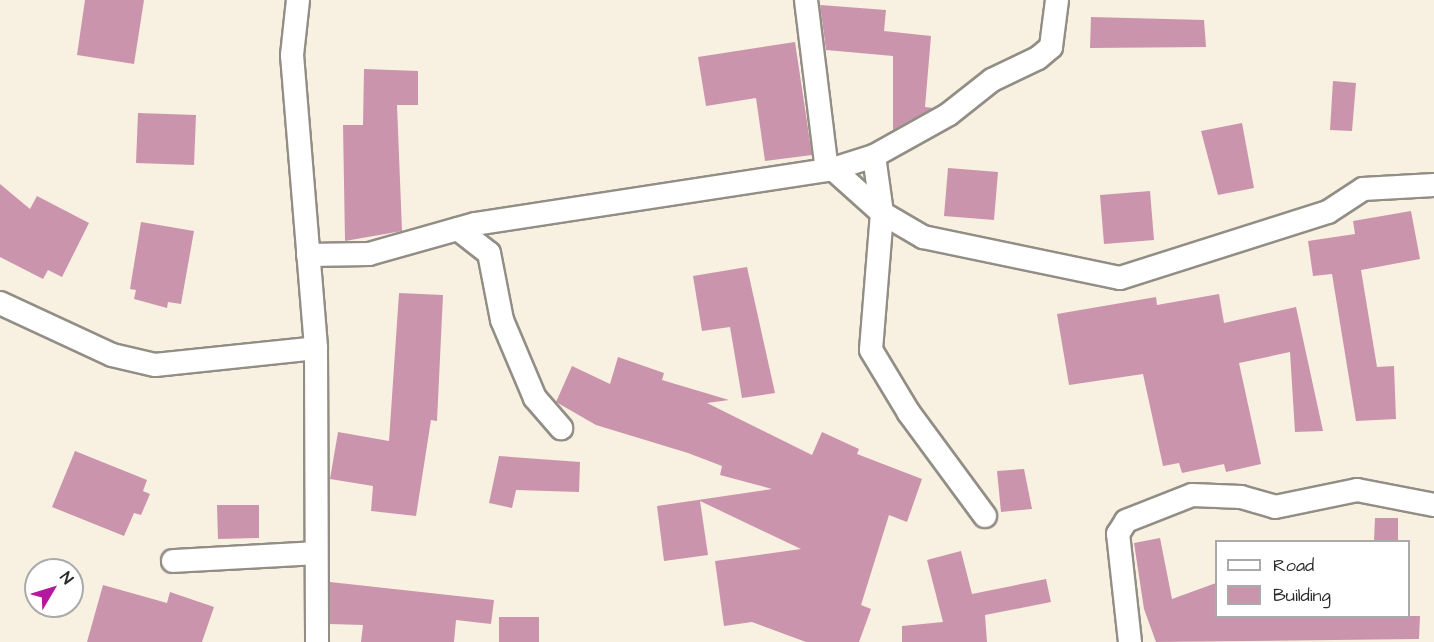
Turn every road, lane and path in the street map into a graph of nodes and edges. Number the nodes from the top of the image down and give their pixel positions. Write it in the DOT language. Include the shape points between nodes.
graph roads {
  1 [pos="298,0"];
  2 [pos="806,0"];
  3 [pos="1057,0"];
  4 [pos="874,156"];
  5 [pos="830,170"];
  6 [pos="1434,185"];
  7 [pos="882,213"];
  8 [pos="458,229"];
  9 [pos="308,255"];
  10 [pos="0,303"];
  11 [pos="316,348"];
  12 [pos="561,428"];
  13 [pos="1434,505"];
  14 [pos="986,516"];
  15 [pos="316,553"];
  16 [pos="173,561"];
  17 [pos="317,642"];
  18 [pos="1130,642"];
  1 -- 9 [label="street" via="292,55"];
  2 -- 5 [label="street"];
  3 -- 4 [label="street" via="1051,47 1038,58 992,80 949,114"];
  4 -- 5 [label="street"];
  4 -- 7 [label="street"];
  5 -- 7 [label="street"];
  5 -- 8 [label="street"];
  6 -- 7 [label="street" via="1363,189 1328,212 1120,278 923,237"];
  7 -- 14 [label="street" via="871,350 909,413"];
  8 -- 9 [label="street" via="369,254"];
  8 -- 12 [label="street" via="489,253 506,330 535,398"];
  9 -- 11 [label="street"];
  10 -- 11 [label="street" via="112,355 155,365"];
  11 -- 15 [label="street"];
  13 -- 18 [label="street" via="1357,490 1275,507 1241,497 1192,495 1126,521 1118,534"];
  15 -- 16 [label="street"];
  15 -- 17 [label="street"];
}
